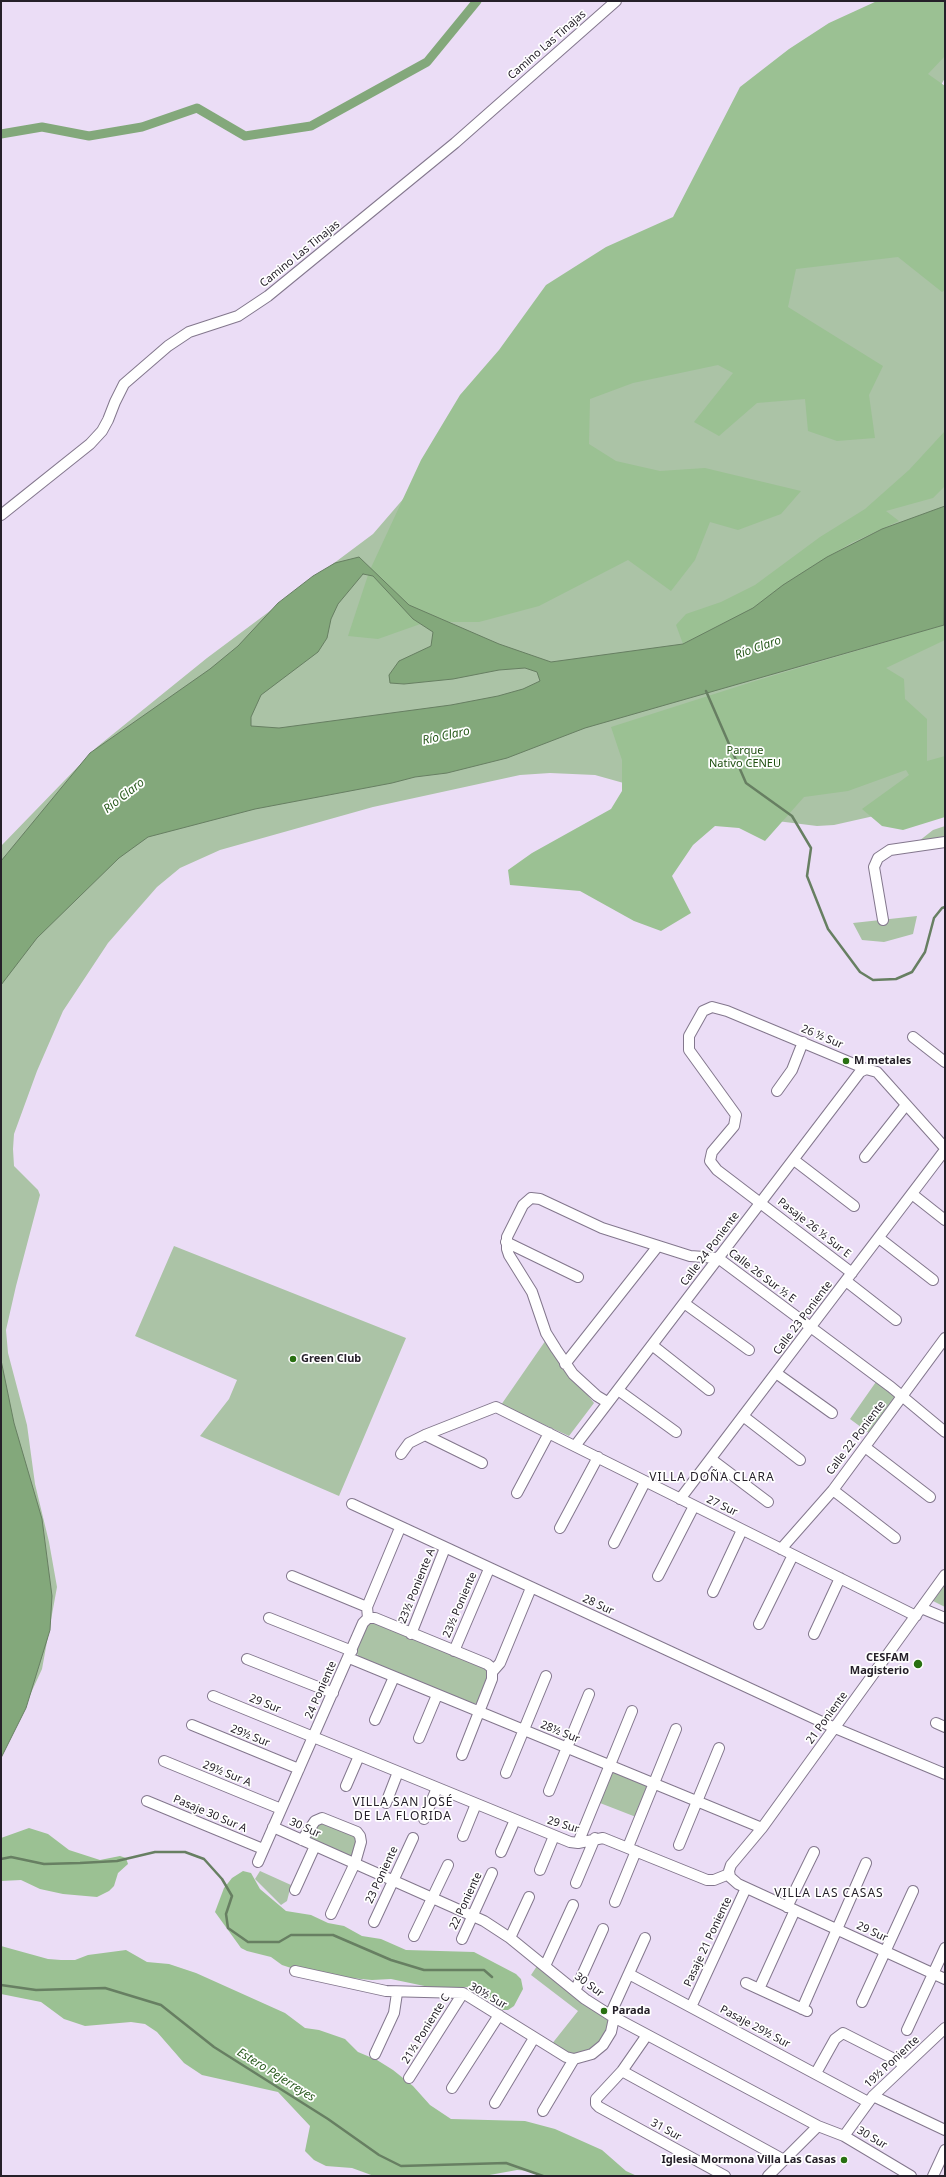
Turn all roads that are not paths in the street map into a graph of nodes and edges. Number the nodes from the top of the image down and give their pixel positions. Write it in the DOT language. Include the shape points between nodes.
graph roads {
  1 [pos="616,1"];
  2 [pos="1,515"];
  3 [pos="945,842"];
  4 [pos="883,920"];
  5 [pos="913,1037"];
  6 [pos="803,1042"];
  7 [pos="945,1062"];
  8 [pos="866,1069"];
  9 [pos="777,1091"];
  10 [pos="906,1105"];
  11 [pos="736,1121"];
  12 [pos="945,1149"];
  13 [pos="865,1157"];
  14 [pos="794,1160"];
  15 [pos="912,1194"];
  16 [pos="761,1202"];
  17 [pos="854,1206"];
  18 [pos="945,1220"];
  19 [pos="878,1238"];
  20 [pos="506,1245"];
  21 [pos="658,1246"];
  22 [pos="718,1258"];
  23 [pos="578,1277"];
  24 [pos="849,1277"];
  25 [pos="933,1280"];
  26 [pos="684,1303"];
  27 [pos="896,1320"];
  28 [pos="811,1328"];
  29 [pos="944,1340"];
  30 [pos="652,1345"];
  31 [pos="749,1350"];
  32 [pos="566,1364"];
  33 [pos="776,1373"];
  34 [pos="618,1390"];
  35 [pos="709,1390"];
  36 [pos="902,1396"];
  37 [pos="607,1402"];
  38 [pos="832,1413"];
  39 [pos="743,1416"];
  40 [pos="676,1432"];
  41 [pos="945,1432"];
  42 [pos="549,1433"];
  43 [pos="425,1435"];
  44 [pos="575,1446"];
  45 [pos="865,1447"];
  46 [pos="401,1454"];
  47 [pos="598,1457"];
  48 [pos="711,1459"];
  49 [pos="800,1460"];
  50 [pos="482,1463"];
  51 [pos="646,1482"];
  52 [pos="833,1490"];
  53 [pos="517,1493"];
  54 [pos="930,1497"];
  55 [pos="680,1499"];
  56 [pos="768,1502"];
  57 [pos="352,1504"];
  58 [pos="694,1506"];
  59 [pos="400,1528"];
  60 [pos="560,1528"];
  61 [pos="742,1530"];
  62 [pos="895,1538"];
  63 [pos="614,1543"];
  64 [pos="445,1548"];
  65 [pos="781,1549"];
  66 [pos="793,1555"];
  67 [pos="489,1569"];
  68 [pos="945,1575"];
  69 [pos="292,1576"];
  70 [pos="658,1576"];
  71 [pos="840,1578"];
  72 [pos="531,1588"];
  73 [pos="713,1592"];
  74 [pos="367,1607"];
  75 [pos="918,1612"];
  76 [pos="269,1618"];
  77 [pos="368,1618"];
  78 [pos="945,1618"];
  79 [pos="759,1624"];
  80 [pos="411,1634"];
  81 [pos="814,1634"];
  82 [pos="454,1651"];
  83 [pos="350,1655"];
  84 [pos="247,1659"];
  85 [pos="493,1671"];
  86 [pos="546,1676"];
  87 [pos="394,1677"];
  88 [pos="333,1693"];
  89 [pos="589,1694"];
  90 [pos="437,1695"];
  91 [pos="213,1696"];
  92 [pos="632,1711"];
  93 [pos="479,1712"];
  94 [pos="375,1720"];
  95 [pos="192,1725"];
  96 [pos="834,1728"];
  97 [pos="676,1729"];
  98 [pos="524,1730"];
  99 [pos="314,1736"];
  100 [pos="419,1738"];
  101 [pos="567,1748"];
  102 [pos="719,1748"];
  103 [pos="462,1755"];
  104 [pos="358,1756"];
  105 [pos="164,1761"];
  106 [pos="610,1766"];
  107 [pos="299,1769"];
  108 [pos="398,1772"];
  109 [pos="506,1773"];
  110 [pos="945,1774"];
  111 [pos="654,1784"];
  112 [pos="346,1786"];
  113 [pos="437,1788"];
  114 [pos="549,1791"];
  115 [pos="147,1801"];
  116 [pos="697,1802"];
  117 [pos="386,1803"];
  118 [pos="476,1804"];
  119 [pos="281,1809"];
  120 [pos="424,1819"];
  121 [pos="515,1820"];
  122 [pos="273,1827"];
  123 [pos="762,1828"];
  124 [pos="463,1836"];
  125 [pos="554,1836"];
  126 [pos="413,1838"];
  127 [pos="595,1838"];
  128 [pos="302,1840"];
  129 [pos="578,1843"];
  130 [pos="679,1845"];
  131 [pos="315,1846"];
  132 [pos="263,1849"];
  133 [pos="632,1849"];
  134 [pos="501,1852"];
  135 [pos="814,1852"];
  136 [pos="258,1862"];
  137 [pos="355,1863"];
  138 [pos="866,1863"];
  139 [pos="448,1865"];
  140 [pos="540,1870"];
  141 [pos="492,1873"];
  142 [pos="729,1874"];
  143 [pos="393,1880"];
  144 [pos="576,1883"];
  145 [pos="746,1888"];
  146 [pos="295,1890"];
  147 [pos="913,1891"];
  148 [pos="529,1897"];
  149 [pos="433,1898"];
  150 [pos="615,1902"];
  151 [pos="573,1905"];
  152 [pos="791,1909"];
  153 [pos="331,1914"];
  154 [pos="472,1916"];
  155 [pos="374,1922"];
  156 [pos="603,1929"];
  157 [pos="838,1930"];
  158 [pos="414,1936"];
  159 [pos="510,1938"];
  160 [pos="646,1938"];
  161 [pos="462,1939"];
  162 [pos="945,1948"];
  163 [pos="885,1952"];
  164 [pos="545,1966"];
  165 [pos="296,1971"];
  166 [pos="629,1974"];
  167 [pos="933,1974"];
  168 [pos="945,1979"];
  169 [pos="746,1983"];
  170 [pos="759,1989"];
  171 [pos="575,1991"];
  172 [pos="397,1993"];
  173 [pos="463,1994"];
  174 [pos="862,2002"];
  175 [pos="691,2006"];
  176 [pos="498,2015"];
  177 [pos="612,2017"];
  178 [pos="945,2028"];
  179 [pos="908,2030"];
  180 [pos="647,2035"];
  181 [pos="534,2038"];
  182 [pos="375,2054"];
  183 [pos="574,2059"];
  184 [pos="906,2065"];
  185 [pos="622,2071"];
  186 [pos="816,2073"];
  187 [pos="409,2078"];
  188 [pos="452,2088"];
  189 [pos="870,2099"];
  190 [pos="495,2103"];
  191 [pos="543,2111"];
  192 [pos="818,2126"];
  193 [pos="945,2130"];
  194 [pos="844,2136"];
  195 [pos="945,2150"];
  196 [pos="784,2160"];
  197 [pos="725,2176"];
  198 [pos="768,2176"];
  199 [pos="911,2176"];
  200 [pos="933,2176"];
  1 -- 2 [label="street, Camino Las Tinajas" via="455,143 268,296 238,316 189,332 168,346 124,384 108,420 90,444"];
  3 -- 4 [label="street" via="890,850 878,858 874,867"];
  5 -- 7 [label="street"];
  6 -- 8 [label="street, 26 ½ Sur"];
  6 -- 9 [label="street" via="792,1070"];
  6 -- 11 [label="street, 26 ½ Sur" via="727,1011 707,1008 703,1011 689,1036 689,1050 733,1109"];
  8 -- 10 [label="street, 26 ½ Sur" via="877,1072"];
  8 -- 14 [label="street, Calle 24 Poniente" via="860,1072"];
  10 -- 12 [label="street, 26 ½ Sur"];
  10 -- 13 [label="street"];
  11 -- 16 [label="street, Pasaje 26 ½ Sur E" via="712,1152 710,1161 717,1170"];
  12 -- 15 [label="street, Calle 23 Poniente"];
  14 -- 16 [label="street, Calle 24 Poniente"];
  14 -- 17 [label="street"];
  15 -- 18 [label="street"];
  15 -- 19 [label="street, Calle 23 Poniente"];
  16 -- 22 [label="street, Calle 24 Poniente"];
  16 -- 24 [label="street, Pasaje 26 ½ Sur E"];
  19 -- 24 [label="street, Calle 23 Poniente"];
  19 -- 25 [label="street"];
  20 -- 21 [label="street, Calle 26 Sur ½ E" via="523,1205 536,1197 602,1228"];
  20 -- 23 [label="street"];
  20 -- 32 [label="street" via="532,1292 546,1333"];
  21 -- 22 [label="street, Calle 26 Sur ½ E" via="690,1256"];
  21 -- 32 [label="street"];
  22 -- 26 [label="street, Calle 24 Poniente"];
  22 -- 28 [label="street, Calle 26 Sur ½ E"];
  24 -- 27 [label="street, Pasaje 26 ½ Sur E"];
  24 -- 28 [label="street, Calle 23 Poniente"];
  26 -- 30 [label="street, Calle 24 Poniente"];
  26 -- 31 [label="street"];
  28 -- 33 [label="street, Calle 23 Poniente"];
  28 -- 36 [label="street, Calle 26 Sur ½ E"];
  29 -- 36 [label="street, Calle 22 Poniente"];
  30 -- 34 [label="street, Calle 24 Poniente"];
  30 -- 35 [label="street"];
  32 -- 37 [label="street" via="583,1384"];
  33 -- 38 [label="street"];
  33 -- 39 [label="street, Calle 23 Poniente"];
  34 -- 37 [label="street, Calle 24 Poniente"];
  34 -- 40 [label="street"];
  36 -- 41 [label="street, Calle 26 Sur ½ E"];
  36 -- 45 [label="street, Calle 22 Poniente"];
  37 -- 44 [label="street, Calle 24 Poniente"];
  39 -- 48 [label="street, Calle 23 Poniente"];
  39 -- 49 [label="street"];
  42 -- 43 [label="street, 27 Sur" via="496,1407"];
  42 -- 44 [label="street, 27 Sur"];
  42 -- 53 [label="street"];
  43 -- 46 [label="street" via="409,1443"];
  43 -- 50 [label="street"];
  44 -- 47 [label="street, 27 Sur"];
  45 -- 52 [label="street, Calle 22 Poniente"];
  45 -- 54 [label="street"];
  47 -- 51 [label="street, 27 Sur"];
  47 -- 60 [label="street"];
  48 -- 55 [label="street, Calle 23 Poniente"];
  48 -- 56 [label="street"];
  51 -- 55 [label="street, 27 Sur"];
  51 -- 63 [label="street"];
  52 -- 62 [label="street"];
  52 -- 65 [label="street, Calle 22 Poniente"];
  55 -- 58 [label="street, 27 Sur"];
  57 -- 59 [label="street, 28 Sur"];
  58 -- 61 [label="street, 27 Sur"];
  58 -- 70 [label="street"];
  59 -- 64 [label="street, 28 Sur"];
  59 -- 74 [label="street"];
  61 -- 65 [label="street, 27 Sur"];
  61 -- 73 [label="street"];
  64 -- 67 [label="street, 28 Sur"];
  64 -- 80 [label="street, 23½ Poniente A"];
  65 -- 66 [label="street, 27 Sur"];
  66 -- 71 [label="street, 27 Sur"];
  66 -- 79 [label="street"];
  67 -- 72 [label="street, 28 Sur"];
  67 -- 82 [label="street, 23½ Poniente"];
  68 -- 75 [label="street, 21 Poniente"];
  69 -- 74 [label="street"];
  71 -- 75 [label="street, 27 Sur"];
  71 -- 81 [label="street"];
  72 -- 85 [label="street" via="500,1663"];
  72 -- 96 [label="street, 28 Sur"];
  74 -- 77 [label="street"];
  75 -- 78 [label="street, 27 Sur"];
  75 -- 96 [label="street, 21 Poniente"];
  76 -- 83 [label="street, 28½ Sur"];
  77 -- 80 [label="street" via="375,1618"];
  77 -- 83 [label="street, 24 Poniente" via="364,1621"];
  80 -- 82 [label="street"];
  82 -- 85 [label="street" via="487,1664"];
  83 -- 87 [label="street, 28½ Sur"];
  83 -- 88 [label="street, 24 Poniente"];
  84 -- 88 [label="street"];
  85 -- 93 [label="street"];
  86 -- 98 [label="street"];
  87 -- 90 [label="street, 28½ Sur"];
  87 -- 94 [label="street"];
  88 -- 99 [label="street, 24 Poniente"];
  89 -- 101 [label="street"];
  90 -- 93 [label="street, 28½ Sur"];
  90 -- 100 [label="street"];
  91 -- 99 [label="street, 29 Sur"];
  92 -- 106 [label="street"];
  93 -- 98 [label="street, 28½ Sur"];
  93 -- 103 [label="street"];
  95 -- 107 [label="street, 29½ Sur"];
  96 -- 110 [label="street, 28 Sur"];
  96 -- 123 [label="street, 21 Poniente"];
  97 -- 111 [label="street"];
  98 -- 101 [label="street, 28½ Sur"];
  98 -- 109 [label="street"];
  99 -- 104 [label="street, 29 Sur"];
  99 -- 107 [label="street, 24 Poniente"];
  101 -- 106 [label="street, 28½ Sur"];
  101 -- 114 [label="street"];
  102 -- 116 [label="street"];
  104 -- 108 [label="street, 29 Sur"];
  104 -- 112 [label="street"];
  105 -- 119 [label="street, 29½ Sur A"];
  106 -- 111 [label="street, 28½ Sur"];
  106 -- 129 [label="street"];
  107 -- 119 [label="street, 24 Poniente"];
  108 -- 113 [label="street, 29 Sur"];
  108 -- 117 [label="street"];
  111 -- 116 [label="street, 28½ Sur"];
  111 -- 133 [label="street"];
  113 -- 118 [label="street, 29 Sur"];
  113 -- 120 [label="street"];
  115 -- 132 [label="street, Pasaje 30 Sur A"];
  116 -- 123 [label="street, 28½ Sur"];
  116 -- 130 [label="street"];
  118 -- 121 [label="street, 29 Sur"];
  118 -- 124 [label="street"];
  119 -- 122 [label="street, 24 Poniente"];
  121 -- 125 [label="street, 29 Sur"];
  121 -- 134 [label="street"];
  122 -- 128 [label="street, 30 Sur"];
  122 -- 132 [label="street, 24 Poniente"];
  123 -- 142 [label="street, 21 Poniente" via="731,1865"];
  125 -- 129 [label="street, 29 Sur"];
  125 -- 140 [label="street"];
  126 -- 143 [label="street, 23 Poniente"];
  127 -- 129 [label="street, 29 Sur"];
  127 -- 133 [label="street, 29 Sur" via="603,1838"];
  127 -- 144 [label="street"];
  128 -- 131 [label="street, 30 Sur"];
  128 -- 137 [label="street" via="320,1818 357,1832 361,1842"];
  131 -- 137 [label="street, 30 Sur"];
  131 -- 146 [label="street"];
  132 -- 136 [label="street, 24 Poniente"];
  133 -- 142 [label="street, 29 Sur" via="707,1880"];
  133 -- 150 [label="street"];
  135 -- 152 [label="street"];
  137 -- 143 [label="street, 30 Sur"];
  137 -- 153 [label="street"];
  138 -- 157 [label="street"];
  139 -- 149 [label="street"];
  141 -- 154 [label="street, 22 Poniente"];
  142 -- 145 [label="street, 29 Sur" via="735,1882"];
  143 -- 149 [label="street, 30 Sur"];
  143 -- 155 [label="street, 23 Poniente"];
  145 -- 152 [label="street, 29 Sur"];
  145 -- 175 [label="street, Pasaje 21 Poniente"];
  147 -- 163 [label="street"];
  148 -- 159 [label="street"];
  149 -- 154 [label="street, 30 Sur"];
  149 -- 158 [label="street"];
  151 -- 164 [label="street"];
  152 -- 157 [label="street, 29 Sur"];
  152 -- 170 [label="street"];
  154 -- 159 [label="street, 30 Sur"];
  154 -- 161 [label="street, 22 Poniente"];
  156 -- 171 [label="street"];
  157 -- 163 [label="street, 29 Sur"];
  157 -- 170 [label="street" via="804,2010"];
  159 -- 164 [label="street, 30 Sur"];
  160 -- 166 [label="street"];
  162 -- 167 [label="street"];
  163 -- 167 [label="street, 29 Sur"];
  163 -- 174 [label="street"];
  164 -- 171 [label="street, 30 Sur"];
  165 -- 172 [label="street, 30½ Sur"];
  166 -- 175 [label="street, Pasaje 29½ Sur"];
  166 -- 177 [label="street"];
  167 -- 168 [label="street, 29 Sur"];
  167 -- 179 [label="street"];
  169 -- 170 [label="street"];
  171 -- 177 [label="street, 30 Sur"];
  172 -- 173 [label="street, 30½ Sur"];
  172 -- 182 [label="street" via="394,2013"];
  173 -- 176 [label="street, 30½ Sur"];
  173 -- 187 [label="street, 21½ Poniente C"];
  175 -- 186 [label="street, Pasaje 29½ Sur"];
  176 -- 181 [label="street, 30½ Sur"];
  176 -- 188 [label="street"];
  177 -- 180 [label="street, 30 Sur"];
  177 -- 183 [label="street" via="611,2032 603,2045 592,2054"];
  178 -- 184 [label="street, 19½ Poniente"];
  180 -- 185 [label="street"];
  180 -- 192 [label="street, 30 Sur"];
  181 -- 183 [label="street, 30½ Sur"];
  181 -- 190 [label="street"];
  183 -- 191 [label="street"];
  184 -- 186 [label="street" via="847,2034 840,2034 834,2039"];
  184 -- 189 [label="street, 19½ Poniente"];
  185 -- 196 [label="street"];
  185 -- 197 [label="street, 31 Sur" via="596,2099 596,2104"];
  186 -- 189 [label="street, Pasaje 29½ Sur"];
  189 -- 193 [label="street, Pasaje 29½ Sur"];
  189 -- 194 [label="street, 19½ Poniente"];
  192 -- 194 [label="street, 30 Sur"];
  192 -- 196 [label="street"];
  194 -- 199 [label="street, 30 Sur"];
  195 -- 200 [label="street"];
  196 -- 198 [label="street"];
}
